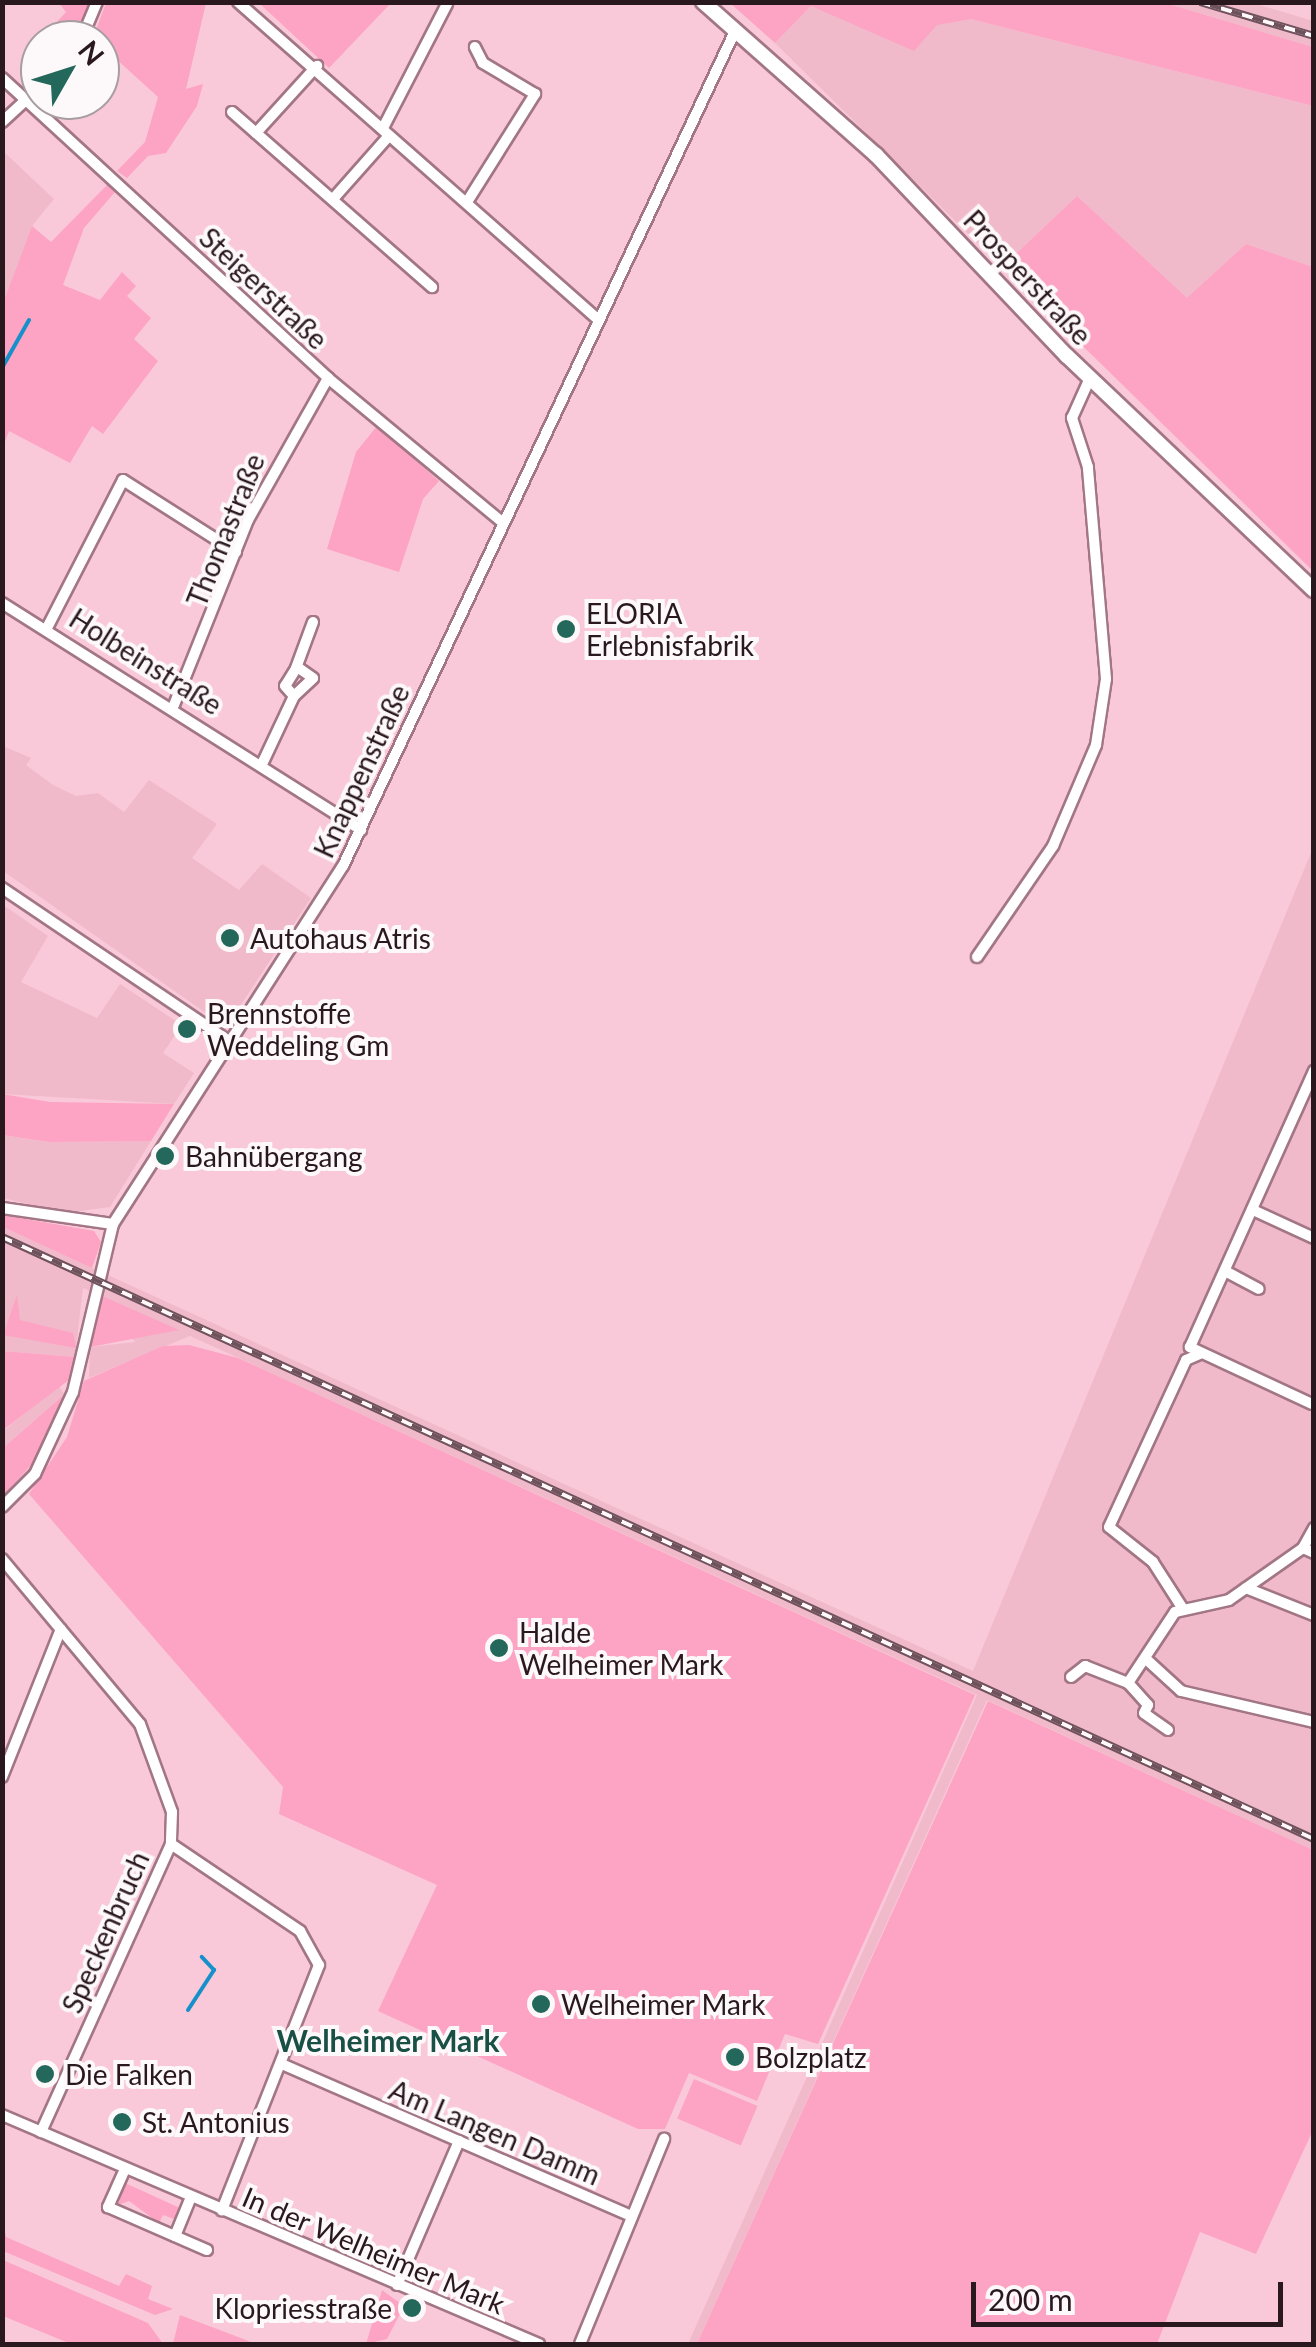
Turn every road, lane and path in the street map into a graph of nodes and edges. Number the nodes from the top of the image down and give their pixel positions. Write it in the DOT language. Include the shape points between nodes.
graph roads {
  1 [pos="238,2"];
  2 [pos="703,2"];
  3 [pos="447,4"];
  4 [pos="735,31"];
  5 [pos="475,47"];
  6 [pos="317,66"];
  7 [pos="232,112"];
  8 [pos="48,120"];
  9 [pos="256,133"];
  10 [pos="385,133"];
  11 [pos="333,199"];
  12 [pos="467,202"];
  13 [pos="432,286"];
  14 [pos="598,319"];
  15 [pos="328,378"];
  16 [pos="1090,378"];
  17 [pos="502,522"];
  18 [pos="236,552"];
  19 [pos="1314,590"];
  20 [pos="2,603"];
  21 [pos="313,622"];
  22 [pos="48,626"];
  23 [pos="296,668"];
  24 [pos="294,696"];
  25 [pos="174,705"];
  26 [pos="264,762"];
  27 [pos="361,830"];
  28 [pos="2,888"];
  29 [pos="977,957"];
  30 [pos="227,1040"];
  31 [pos="1314,1071"];
  32 [pos="2,1208"];
  33 [pos="1253,1210"];
  34 [pos="112,1224"];
  35 [pos="1314,1238"];
  36 [pos="1225,1271"];
  37 [pos="1259,1289"];
  38 [pos="1202,1353"];
  39 [pos="1312,1404"];
  40 [pos="2,1507"];
  41 [pos="1314,1528"];
  42 [pos="1308,1550"];
  43 [pos="2,1559"];
  44 [pos="1246,1588"];
  45 [pos="1183,1610"];
  46 [pos="1314,1615"];
  47 [pos="61,1628"];
  48 [pos="1146,1660"];
  49 [pos="1071,1677"];
  50 [pos="1128,1683"];
  51 [pos="1314,1722"];
  52 [pos="1168,1730"];
  53 [pos="2,1777"];
  54 [pos="171,1844"];
  55 [pos="284,2066"];
  56 [pos="2,2116"];
  57 [pos="41,2132"];
  58 [pos="664,2138"];
  59 [pos="459,2141"];
  60 [pos="125,2168"];
  61 [pos="191,2197"];
  62 [pos="222,2210"];
  63 [pos="632,2216"];
  64 [pos="175,2236"];
  65 [pos="207,2250"];
  66 [pos="397,2285"];
  67 [pos="539,2344"];
  68 [pos="580,2344"];
  1 -- 6 [label="street"];
  2 -- 4 [label="main road, Prosperstraße"];
  3 -- 10 [label="street"];
  4 -- 14 [label="street, Knappenstraße"];
  4 -- 16 [label="main road, Prosperstraße" via="876,155"];
  5 -- 12 [label="street" via="483,63 535,94"];
  6 -- 9 [label="street"];
  6 -- 10 [label="street"];
  7 -- 9 [label="street"];
  8 -- 15 [label="street, Steigerstraße"];
  9 -- 11 [label="street"];
  10 -- 11 [label="street"];
  10 -- 12 [label="street"];
  11 -- 13 [label="street"];
  12 -- 14 [label="street"];
  14 -- 17 [label="street, Knappenstraße"];
  15 -- 17 [label="street, Steigerstraße"];
  15 -- 18 [label="street, Thomastraße" via="292,428"];
  16 -- 19 [label="main road, Prosperstraße"];
  16 -- 29 [label="street" via="1072,418 1088,468 1106,679 1096,745 1054,846"];
  17 -- 27 [label="street, Knappenstraße"];
  18 -- 22 [label="street" via="123,480"];
  18 -- 25 [label="street, Thomastraße"];
  20 -- 22 [label="street, Holbeinstraße"];
  21 -- 23 [label="street"];
  22 -- 25 [label="street, Holbeinstraße"];
  23 -- 24 [label="street" via="284,686"];
  23 -- 24 [label="street" via="314,678"];
  24 -- 26 [label="street"];
  25 -- 26 [label="street, Holbeinstraße"];
  26 -- 27 [label="street, Holbeinstraße"];
  27 -- 30 [label="street, Knappenstraße"];
  28 -- 30 [label="street"];
  30 -- 34 [label="street, Knappenstraße"];
  31 -- 33 [label="street"];
  32 -- 34 [label="street"];
  33 -- 35 [label="street"];
  33 -- 36 [label="street"];
  34 -- 40 [label="street, Knappenstraße" via="73,1392 35,1474"];
  36 -- 37 [label="street"];
  36 -- 38 [label="street" via="1190,1347"];
  38 -- 39 [label="street"];
  38 -- 45 [label="street" via="1186,1360 1109,1527 1153,1562"];
  41 -- 42 [label="street"];
  42 -- 44 [label="street"];
  43 -- 47 [label="street, Speckenbruch"];
  44 -- 45 [label="street"];
  44 -- 46 [label="street"];
  45 -- 48 [label="street"];
  47 -- 53 [label="street"];
  47 -- 54 [label="street, Speckenbruch" via="152,1745 169,1794"];
  48 -- 50 [label="street"];
  48 -- 51 [label="street" via="1181,1691"];
  49 -- 50 [label="street" via="1084,1666"];
  50 -- 52 [label="street" via="1148,1704 1144,1713"];
  54 -- 55 [label="street" via="300,1931 316,1952 318,1978"];
  54 -- 57 [label="street, Speckenbruch"];
  55 -- 59 [label="street, Am Langen Damm"];
  55 -- 62 [label="street"];
  56 -- 57 [label="street, In der Welheimer Mark"];
  57 -- 60 [label="street, In der Welheimer Mark"];
  58 -- 63 [label="street"];
  59 -- 63 [label="street, Am Langen Damm"];
  59 -- 66 [label="street"];
  60 -- 61 [label="street, In der Welheimer Mark"];
  60 -- 64 [label="street" via="108,2207"];
  61 -- 62 [label="street, In der Welheimer Mark"];
  61 -- 64 [label="street"];
  62 -- 66 [label="street, In der Welheimer Mark"];
  63 -- 68 [label="street"];
  64 -- 65 [label="street"];
  66 -- 67 [label="street, In der Welheimer Mark"];
}
